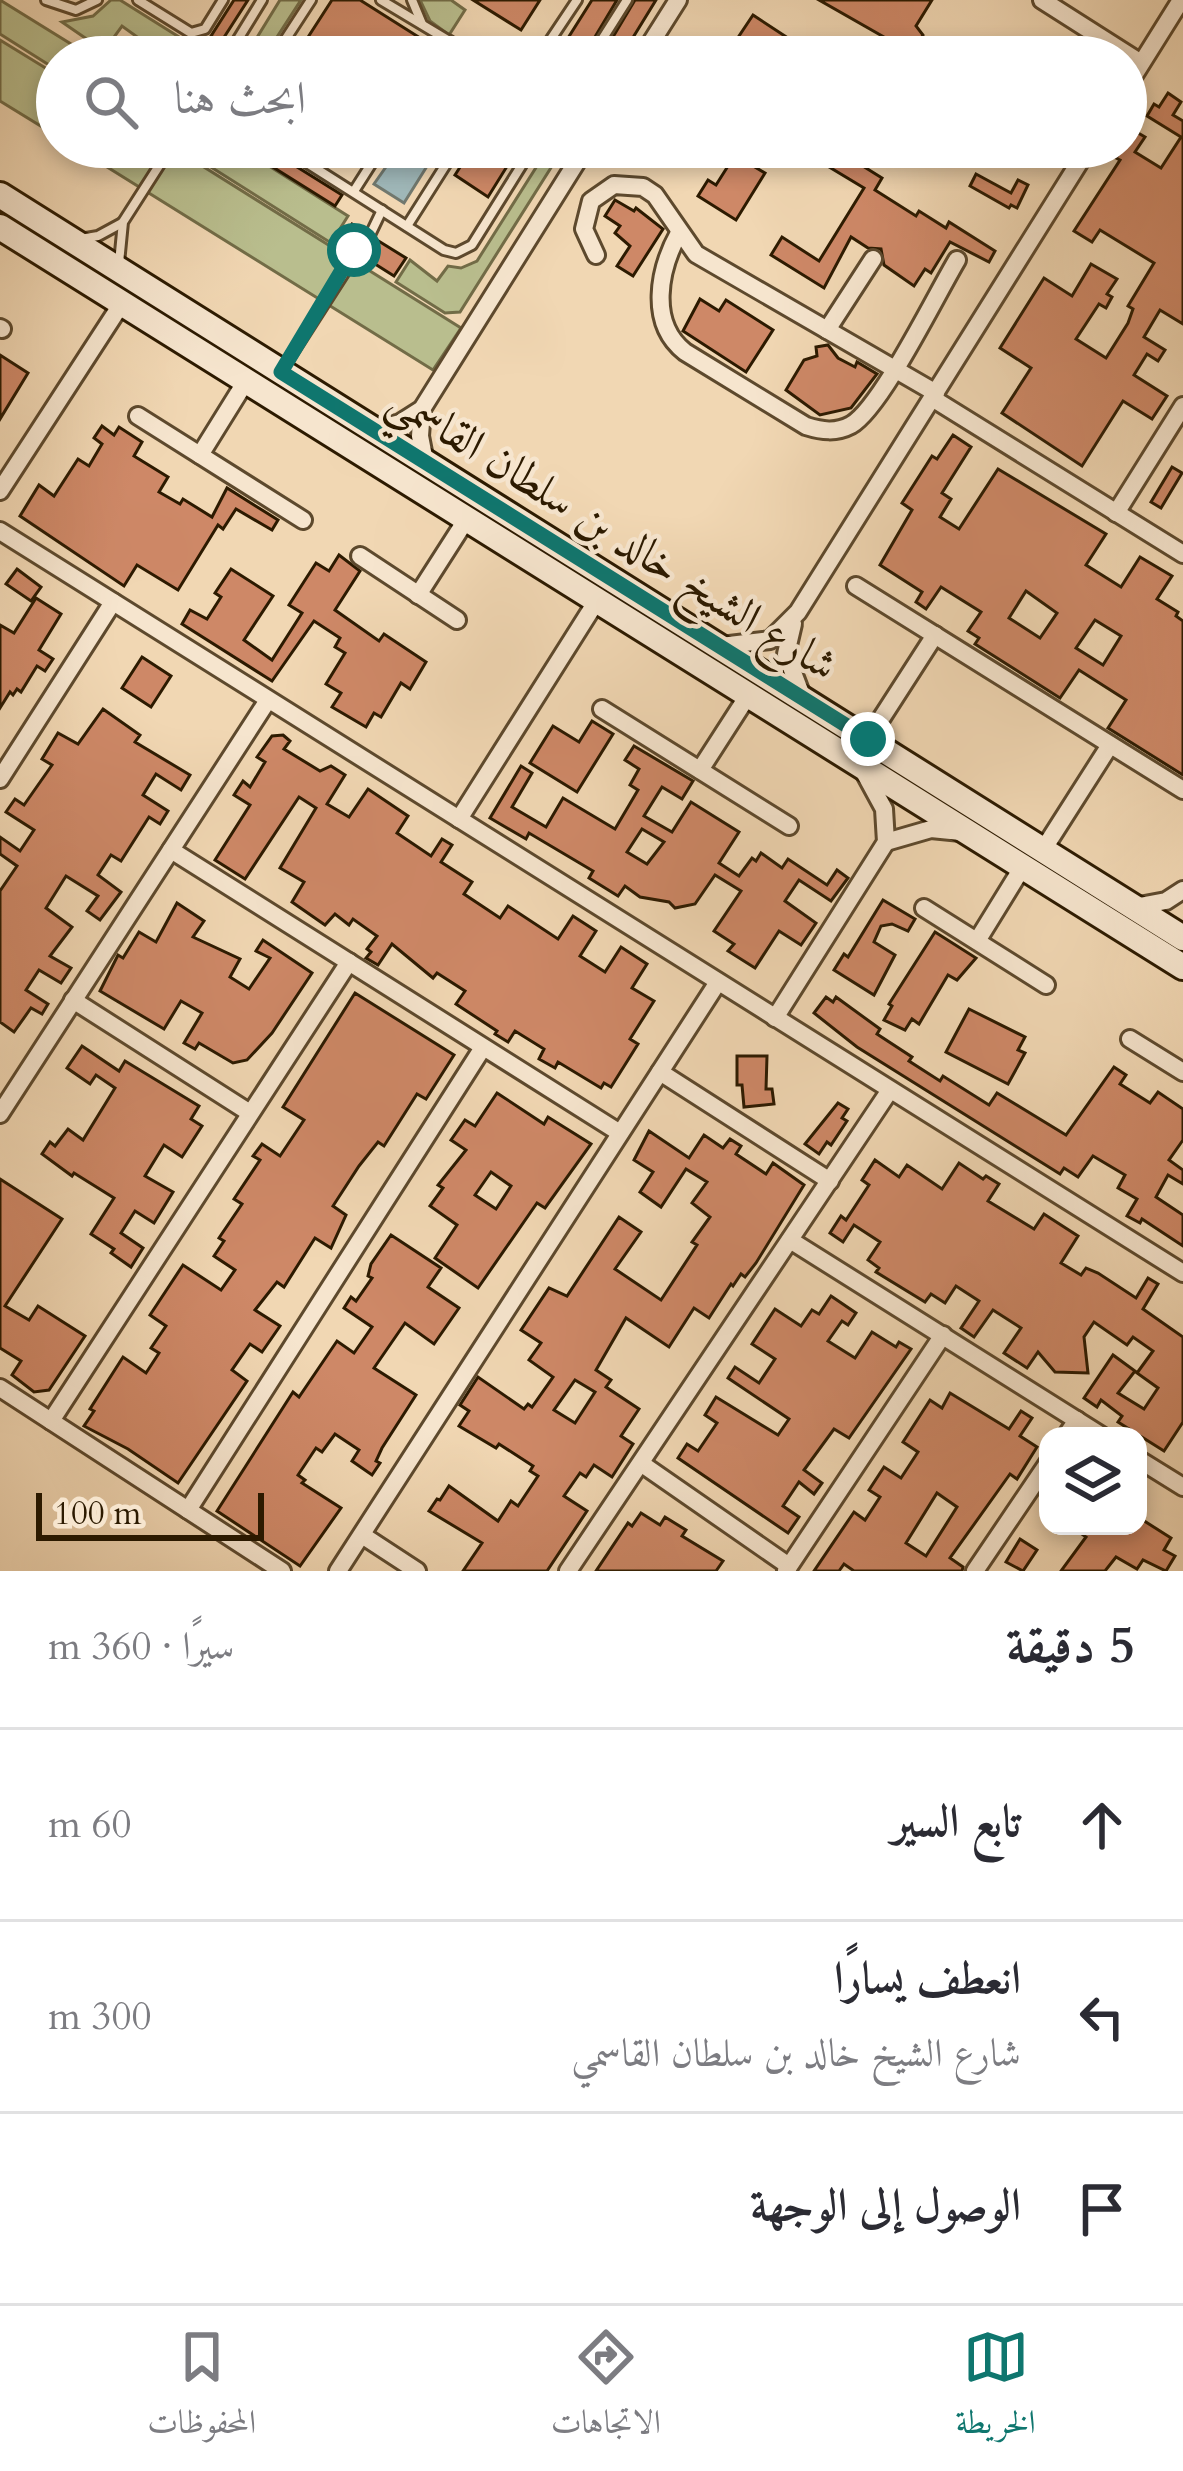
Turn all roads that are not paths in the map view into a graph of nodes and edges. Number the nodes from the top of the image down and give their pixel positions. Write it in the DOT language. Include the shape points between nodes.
graph roads {
  1 [pos="46,0"];
  2 [pos="97,0"];
  3 [pos="223,0"];
  4 [pos="262,0"];
  5 [pos="311,0"];
  6 [pos="381,0"];
  7 [pos="412,0"];
  8 [pos="577,0"];
  9 [pos="627,0"];
  10 [pos="678,0"];
  11 [pos="1042,0"];
  12 [pos="1180,0"];
  13 [pos="146,2"];
  14 [pos="423,25"];
  15 [pos="240,36"];
  16 [pos="288,36"];
  17 [pos="442,36"];
  18 [pos="553,36"];
  19 [pos="604,36"];
  20 [pos="655,36"];
  21 [pos="1099,36"];
  22 [pos="1147,53"];
  23 [pos="158,168"];
  24 [pos="316,168"];
  25 [pos="369,168"];
  26 [pos="444,168"];
  27 [pos="520,168"];
  28 [pos="573,168"];
  29 [pos="1076,168"];
  30 [pos="354,192"];
  31 [pos="0,195"];
  32 [pos="382,210"];
  33 [pos="123,222"];
  34 [pos="407,226"];
  35 [pos="0,227"];
  36 [pos="367,233"];
  37 [pos="679,233"];
  38 [pos="70,239"];
  39 [pos="355,253"];
  40 [pos="596,254"];
  41 [pos="873,259"];
  42 [pos="957,260"];
  43 [pos="120,270"];
  44 [pos="122,303"];
  45 [pos="827,330"];
  46 [pos="894,368"];
  47 [pos="281,372"];
  48 [pos="246,381"];
  49 [pos="934,395"];
  50 [pos="1183,406"];
  51 [pos="422,409"];
  52 [pos="138,416"];
  53 [pos="374,430"];
  54 [pos="200,454"];
  55 [pos="425,462"];
  56 [pos="391,471"];
  57 [pos="458,484"];
  58 [pos="0,491"];
  59 [pos="1116,512"];
  60 [pos="303,520"];
  61 [pos="466,520"];
  62 [pos="0,531"];
  63 [pos="1183,554"];
  64 [pos="360,556"];
  65 [pos="856,586"];
  66 [pos="418,595"];
  67 [pos="113,602"];
  68 [pos="596,602"];
  69 [pos="798,612"];
  70 [pos="458,620"];
  71 [pos="934,635"];
  72 [pos="721,646"];
  73 [pos="747,697"];
  74 [pos="804,699"];
  75 [pos="268,700"];
  76 [pos="602,709"];
  77 [pos="868,739"];
  78 [pos="1110,745"];
  79 [pos="6,755"];
  80 [pos="860,768"];
  81 [pos="700,770"];
  82 [pos="0,778"];
  83 [pos="1183,790"];
  84 [pos="459,819"];
  85 [pos="789,826"];
  86 [pos="964,833"];
  87 [pos="886,842"];
  88 [pos="171,850"];
  89 [pos="1043,850"];
  90 [pos="1022,868"];
  91 [pos="1183,890"];
  92 [pos="1133,907"];
  93 [pos="924,908"];
  94 [pos="1183,938"];
  95 [pos="976,941"];
  96 [pos="349,962"];
  97 [pos="1183,967"];
  98 [pos="718,982"];
  99 [pos="1046,985"];
  100 [pos="73,1000"];
  101 [pos="775,1018"];
  102 [pos="1130,1039"];
  103 [pos="482,1049"];
  104 [pos="1180,1063"];
  105 [pos="660,1072"];
  106 [pos="890,1090"];
  107 [pos="250,1113"];
  108 [pos="0,1114"];
  109 [pos="620,1133"];
  110 [pos="830,1181"];
  111 [pos="790,1240"];
  112 [pos="1183,1274"];
  113 [pos="943,1335"];
  114 [pos="0,1389"];
  115 [pos="1077,1420"];
  116 [pos="52,1421"];
  117 [pos="1072,1427"];
  118 [pos="1088,1427"];
  119 [pos="642,1464"];
  120 [pos="1147,1465"];
  121 [pos="1039,1476"];
  122 [pos="1183,1487"];
  123 [pos="188,1510"];
  124 [pos="362,1535"];
  125 [pos="787,1569"];
  126 [pos="282,1571"];
  127 [pos="338,1571"];
  128 [pos="418,1571"];
  129 [pos="568,1571"];
  130 [pos="976,1571"];
  1 -- 2 [label="lane" via="76,10"];
  3 -- 13 [label="lane" via="196,33"];
  4 -- 15 [label="lane"];
  5 -- 16 [label="lane"];
  6 -- 14 [label="lane"];
  7 -- 14 [label="lane"];
  8 -- 18 [label="lane"];
  9 -- 19 [label="lane"];
  10 -- 20 [label="street"];
  11 -- 21 [label="street"];
  12 -- 22 [label="street"];
  14 -- 17 [label="lane"];
  23 -- 33 [label="lane"];
  24 -- 30 [label="lane"];
  25 -- 30 [label="lane"];
  26 -- 34 [label="lane"];
  27 -- 34 [label="lane" via="468,249 450,253"];
  28 -- 51 [label="street"];
  29 -- 49 [label="street"];
  30 -- 32 [label="lane"];
  31 -- 38 [label="main road, شارع الشيخ خالد بن سلطان القاسمي"];
  32 -- 34 [label="lane"];
  32 -- 36 [label="lane"];
  33 -- 38 [label="lane"];
  33 -- 43 [label="lane"];
  35 -- 44 [label="main road, شارع الشيخ خالد بن سلطان القاسمي"];
  37 -- 40 [label="street" via="655,195 614,185 585,214"];
  37 -- 45 [label="street" via="696,254"];
  37 -- 46 [label="street" via="661,284 664,324 685,352 822,431 854,424"];
  38 -- 43 [label="main road, شارع الشيخ خالد بن سلطان القاسمي"];
  39 -- 47 [label="lane"];
  41 -- 45 [label="street"];
  42 -- 46 [label="street"];
  43 -- 47 [label="main road, شارع الشيخ خالد بن سلطان القاسمي"];
  44 -- 48 [label="main road, شارع الشيخ خالد بن سلطان القاسمي"];
  44 -- 58 [label="street"];
  45 -- 46 [label="street"];
  46 -- 49 [label="street"];
  47 -- 53 [label="main road, شارع الشيخ خالد بن سلطان القاسمي"];
  48 -- 54 [label="street"];
  48 -- 56 [label="main road, شارع الشيخ خالد بن سلطان القاسمي"];
  49 -- 59 [label="street"];
  49 -- 69 [label="street"];
  50 -- 59 [label="street"];
  51 -- 53 [label="street"];
  51 -- 55 [label="street"];
  52 -- 54 [label="street"];
  53 -- 55 [label="main road, شارع الشيخ خالد بن سلطان القاسمي"];
  54 -- 60 [label="street"];
  55 -- 57 [label="main road, شارع الشيخ خالد بن سلطان القاسمي"];
  56 -- 57 [label="main road" via="402,462"];
  56 -- 61 [label="main road, شارع الشيخ خالد بن سلطان القاسمي"];
  57 -- 72 [label="main road, شارع الشيخ خالد بن سلطان القاسمي"];
  59 -- 63 [label="street"];
  61 -- 66 [label="street"];
  61 -- 68 [label="main road, شارع الشيخ خالد بن سلطان القاسمي"];
  62 -- 67 [label="street"];
  64 -- 66 [label="street"];
  65 -- 71 [label="street"];
  66 -- 70 [label="street"];
  67 -- 75 [label="street"];
  67 -- 79 [label="street"];
  68 -- 73 [label="main road, شارع الشيخ خالد بن سلطان القاسمي"];
  68 -- 84 [label="street"];
  69 -- 72 [label="street" via="770,640"];
  69 -- 74 [label="street" via="786,654"];
  71 -- 77 [label="street"];
  71 -- 78 [label="street"];
  72 -- 74 [label="main road, شارع الشيخ خالد بن سلطان القاسمي"];
  73 -- 80 [label="main road, شارع الشيخ خالد بن سلطان القاسمي"];
  73 -- 81 [label="street"];
  74 -- 77 [label="main road, شارع الشيخ خالد بن سلطان القاسمي"];
  75 -- 84 [label="street"];
  75 -- 88 [label="street"];
  76 -- 81 [label="street"];
  77 -- 89 [label="main road, شارع الشيخ خالد بن سلطان القاسمي"];
  78 -- 83 [label="street"];
  78 -- 89 [label="street"];
  79 -- 82 [label="street"];
  80 -- 86 [label="main road, شارع الشيخ خالد بن سلطان القاسمي"];
  80 -- 87 [label="street" via="879,794"];
  81 -- 85 [label="street"];
  84 -- 98 [label="street"];
  86 -- 87 [label="street" via="931,829"];
  86 -- 90 [label="main road, شارع الشيخ خالد بن سلطان القاسمي"];
  87 -- 101 [label="street"];
  88 -- 96 [label="street"];
  88 -- 100 [label="street"];
  89 -- 92 [label="main road, شارع الشيخ خالد بن سلطان القاسمي"];
  90 -- 95 [label="street"];
  90 -- 97 [label="main road, شارع الشيخ خالد بن سلطان القاسمي"];
  91 -- 92 [label="street"];
  92 -- 94 [label="main road, شارع الشيخ خالد بن سلطان القاسمي"];
  93 -- 95 [label="street"];
  95 -- 99 [label="street"];
  96 -- 103 [label="street"];
  96 -- 107 [label="street"];
  98 -- 101 [label="street"];
  98 -- 105 [label="street"];
  100 -- 107 [label="street"];
  100 -- 108 [label="street"];
  101 -- 106 [label="street"];
  102 -- 104 [label="street"];
  103 -- 109 [label="street"];
  103 -- 123 [label="street"];
  105 -- 109 [label="street"];
  105 -- 110 [label="street"];
  106 -- 110 [label="street"];
  106 -- 112 [label="street"];
  107 -- 116 [label="street"];
  109 -- 124 [label="street"];
  110 -- 111 [label="street"];
  111 -- 113 [label="street"];
  111 -- 119 [label="street"];
  113 -- 115 [label="street"];
  113 -- 125 [label="street"];
  114 -- 116 [label="street"];
  115 -- 117 [label="street"];
  115 -- 118 [label="street"];
  116 -- 123 [label="street"];
  119 -- 125 [label="street"];
  119 -- 129 [label="street"];
  120 -- 122 [label="street"];
  121 -- 130 [label="street"];
  123 -- 126 [label="street"];
  124 -- 127 [label="street"];
  124 -- 128 [label="street"];
}
